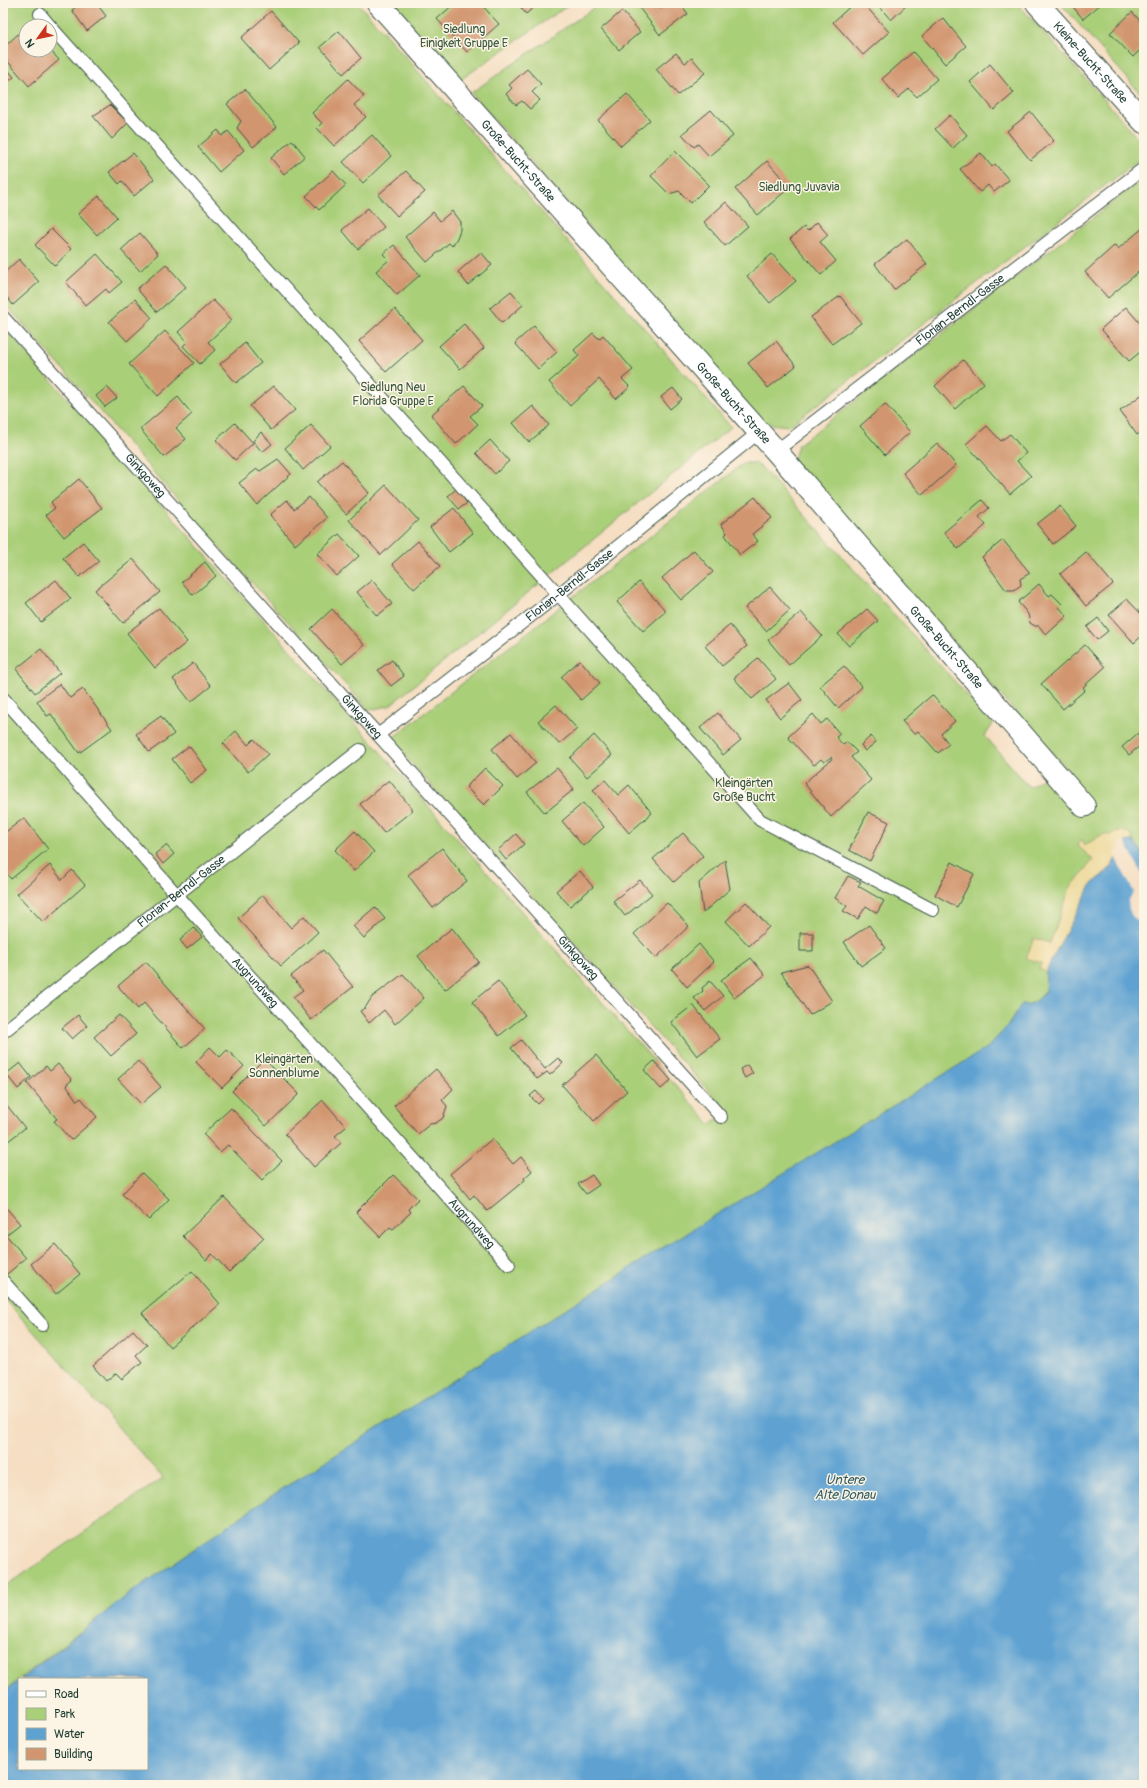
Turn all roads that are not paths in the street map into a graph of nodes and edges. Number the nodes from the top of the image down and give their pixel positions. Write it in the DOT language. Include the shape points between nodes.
graph roads {
  1 [pos="378,3"];
  2 [pos="1037,3"];
  3 [pos="40,14"];
  4 [pos="43,18"];
  5 [pos="58,35"];
  6 [pos="1144,122"];
  7 [pos="1144,168"];
  8 [pos="3,317"];
  9 [pos="758,433"];
  10 [pos="776,451"];
  11 [pos="559,594"];
  12 [pos="3,698"];
  13 [pos="378,735"];
  14 [pos="360,750"];
  15 [pos="1084,806"];
  16 [pos="176,894"];
  17 [pos="933,910"];
  18 [pos="3,1032"];
  19 [pos="721,1117"];
  20 [pos="509,1265"];
  21 [pos="3,1281"];
  22 [pos="42,1326"];
  1 -- 9 [label="street, Große-Bucht-Straße"];
  2 -- 6 [label="street, Kleine-Bucht-Straße"];
  3 -- 4 [label="lane"];
  5 -- 11 [label="lane"];
  7 -- 10 [label="lane, Florian-Berndl-Gasse"];
  8 -- 13 [label="lane, Ginkgoweg"];
  9 -- 10 [label="street, Große-Bucht-Straße"];
  9 -- 11 [label="lane, Florian-Berndl-Gasse"];
  10 -- 15 [label="street, Große-Bucht-Straße"];
  11 -- 13 [label="lane, Florian-Berndl-Gasse"];
  11 -- 17 [label="lane" via="760,820"];
  12 -- 16 [label="lane, Augrundweg"];
  13 -- 19 [label="lane, Ginkgoweg"];
  14 -- 16 [label="lane, Florian-Berndl-Gasse"];
  16 -- 18 [label="lane, Florian-Berndl-Gasse"];
  16 -- 20 [label="lane, Augrundweg"];
  21 -- 22 [label="lane"];
}
